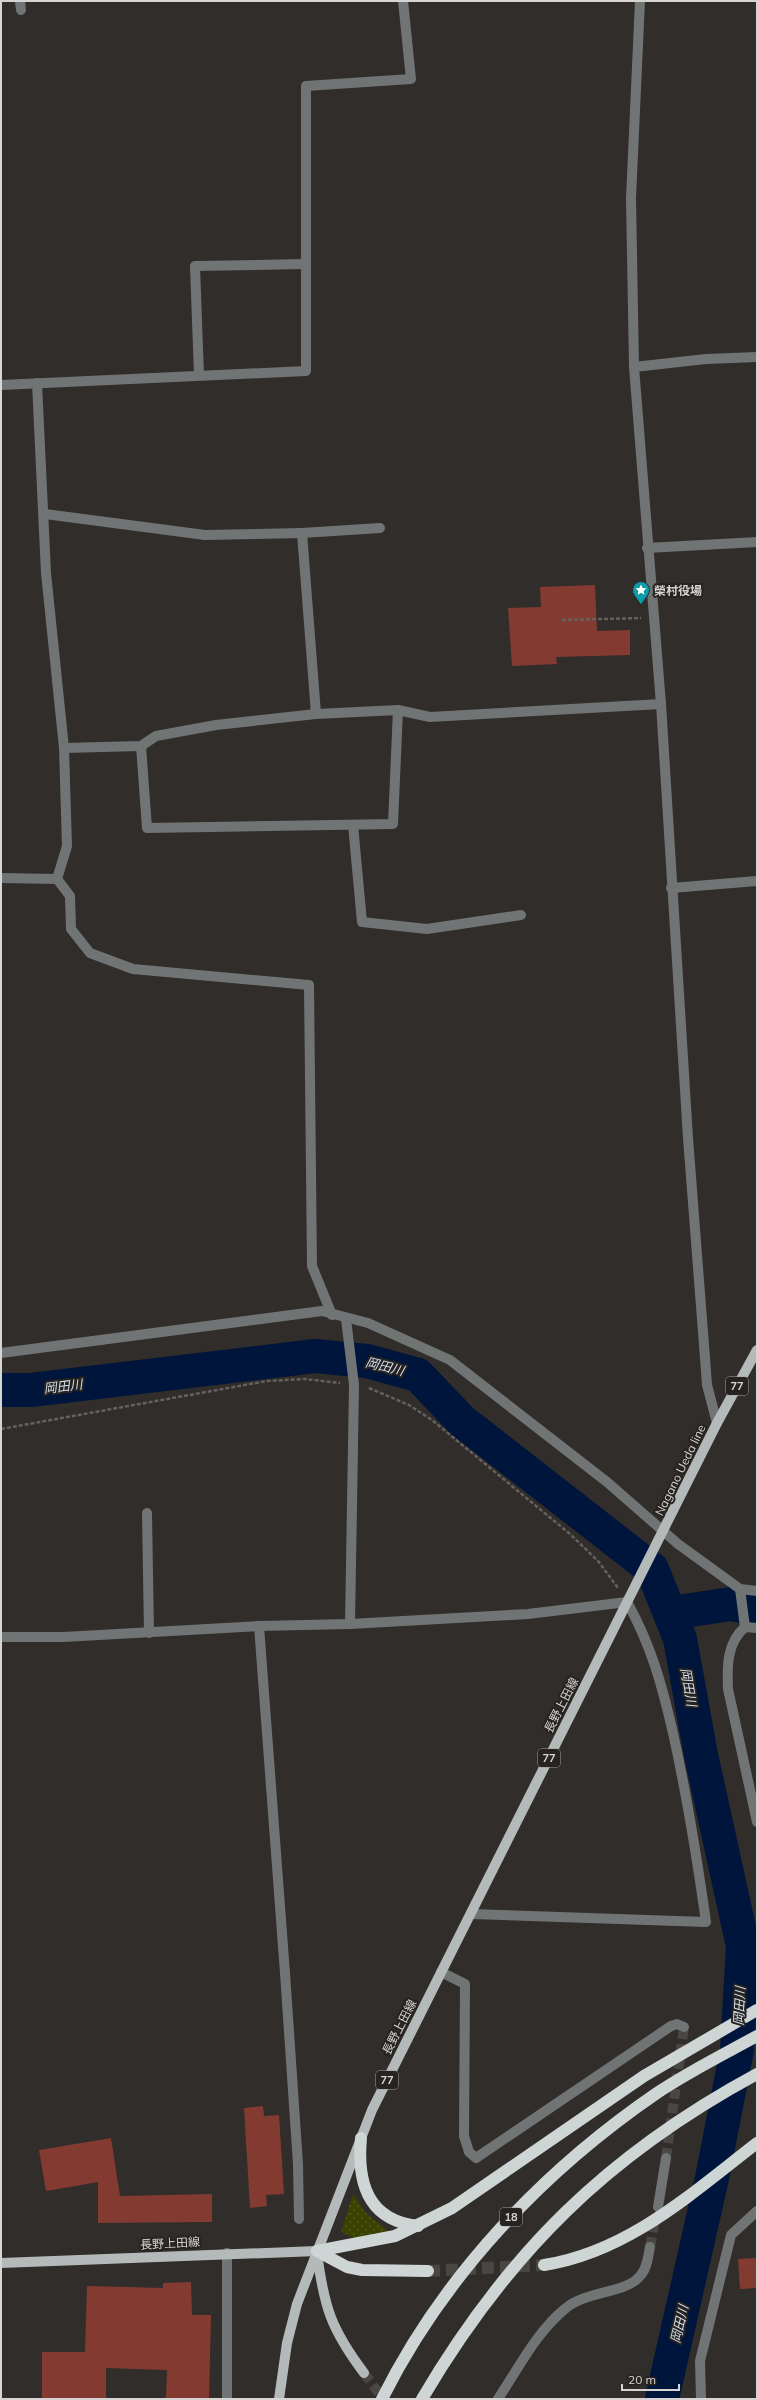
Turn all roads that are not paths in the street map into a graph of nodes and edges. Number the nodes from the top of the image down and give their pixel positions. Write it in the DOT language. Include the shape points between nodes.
graph roads {
  1 [pos="403,1"];
  2 [pos="640,1"];
  3 [pos="305,264"];
  4 [pos="757,356"];
  5 [pos="634,367"];
  6 [pos="199,375"];
  7 [pos="37,383"];
  8 [pos="1,385"];
  9 [pos="45,514"];
  10 [pos="380,528"];
  11 [pos="302,533"];
  12 [pos="757,542"];
  13 [pos="647,548"];
  14 [pos="661,704"];
  15 [pos="398,710"];
  16 [pos="316,714"];
  17 [pos="141,746"];
  18 [pos="64,748"];
  19 [pos="353,825"];
  20 [pos="1,878"];
  21 [pos="57,879"];
  22 [pos="757,881"];
  23 [pos="671,888"];
  24 [pos="522,915"];
  25 [pos="332,1314"];
  26 [pos="346,1319"];
  27 [pos="757,1350"];
  28 [pos="1,1353"];
  29 [pos="717,1423"];
  30 [pos="147,1513"];
  31 [pos="664,1532"];
  32 [pos="757,1591"];
  33 [pos="740,1593"];
  34 [pos="627,1602"];
  35 [pos="745,1622"];
  36 [pos="350,1624"];
  37 [pos="259,1626"];
  38 [pos="757,1628"];
  39 [pos="149,1633"];
  40 [pos="1,1637"];
  41 [pos="757,1822"];
  42 [pos="471,1914"];
  43 [pos="441,1972"];
  44 [pos="757,2010"];
  45 [pos="684,2027"];
  46 [pos="757,2036"];
  47 [pos="757,2074"];
  48 [pos="360,2138"];
  49 [pos="757,2144"];
  50 [pos="666,2158"];
  51 [pos="662,2210"];
  52 [pos="757,2211"];
  53 [pos="299,2219"];
  54 [pos="418,2226"];
  55 [pos="650,2247"];
  56 [pos="317,2251"];
  57 [pos="227,2253"];
  58 [pos="1,2263"];
  59 [pos="544,2265"];
  60 [pos="428,2271"];
  61 [pos="364,2373"];
  62 [pos="227,2399"];
  63 [pos="279,2399"];
  64 [pos="382,2399"];
  65 [pos="422,2399"];
  66 [pos="498,2399"];
  67 [pos="701,2399"];
  1 -- 3 [label="street" via="411,79 306,86"];
  2 -- 5 [label="street" via="631,198"];
  3 -- 6 [label="street" via="306,371"];
  3 -- 6 [label="street" via="195,266"];
  4 -- 5 [label="street"];
  5 -- 13 [label="street"];
  6 -- 7 [label="street"];
  7 -- 8 [label="street"];
  7 -- 9 [label="street"];
  9 -- 11 [label="street" via="205,535"];
  9 -- 18 [label="street" via="46,573"];
  10 -- 11 [label="street"];
  11 -- 16 [label="street"];
  12 -- 13 [label="street"];
  13 -- 14 [label="street"];
  14 -- 15 [label="street" via="430,716"];
  14 -- 23 [label="street"];
  15 -- 16 [label="street"];
  15 -- 19 [label="street" via="393,824"];
  16 -- 17 [label="street" via="216,725 156,736"];
  17 -- 18 [label="street"];
  17 -- 19 [label="street" via="147,828"];
  18 -- 21 [label="street" via="67,846"];
  19 -- 24 [label="street" via="362,922 427,929"];
  20 -- 21 [label="street"];
  21 -- 25 [label="street" via="70,896 71,929 90,953 133,969 309,985 312,1266"];
  22 -- 23 [label="street"];
  23 -- 29 [label="street" via="705,1358"];
  25 -- 26 [label="street"];
  25 -- 28 [label="street" via="322,1311"];
  26 -- 31 [label="street" via="368,1323 450,1360 558,1443"];
  26 -- 36 [label="street" via="354,1385"];
  27 -- 29 [label="main road, Nagano Ueda line / 77"];
  29 -- 31 [label="main road, Nagano Ueda line / 77"];
  30 -- 39 [label="street"];
  31 -- 33 [label="street"];
  31 -- 34 [label="main road, Nagano Ueda line / 77"];
  32 -- 33 [label="street"];
  33 -- 35 [label="street"];
  34 -- 36 [label="street" via="528,1614"];
  34 -- 42 [label="main road, 長野上田線 / 77"];
  34 -- 42 [label="street" via="651,1648 660,1676 688,1799 706,1922"];
  35 -- 38 [label="street"];
  35 -- 41 [label="street" via="735,1636 727,1672 728,1689"];
  36 -- 37 [label="street"];
  37 -- 39 [label="street"];
  37 -- 53 [label="street" via="298,2164"];
  39 -- 40 [label="street"];
  42 -- 43 [label="main road, 長野上田線 / 77"];
  43 -- 45 [label="street" via="465,1984 464,2136 469,2152 476,2158 670,2026 677,2024"];
  43 -- 48 [label="main road, 長野上田線 / 77"];
  44 -- 54 [label="highway" via="644,2076 495,2180"];
  46 -- 64 [label="highway, 18" via="658,2092 544,2183 514,2213 442,2300"];
  47 -- 65 [label="highway" via="678,2120 617,2165 565,2211 479,2309"];
  48 -- 54 [label="highway" via="360,2175 366,2193 390,2217"];
  48 -- 56 [label="main road, 長野上田線 / 77"];
  49 -- 51 [label="highway"];
  50 -- 51 [label="street"];
  51 -- 59 [label="highway" via="611,2245 591,2254"];
  52 -- 67 [label="street" via="731,2235 700,2361"];
  54 -- 56 [label="highway" via="381,2239"];
  55 -- 66 [label="street" via="641,2276 632,2285 583,2298 566,2307 552,2321"];
  56 -- 57 [label="main road, 長野上田線"];
  56 -- 60 [label="highway" via="354,2269"];
  56 -- 61 [label="main road, 77" via="323,2296 332,2324 347,2351"];
  56 -- 63 [label="main road, 77" via="287,2343"];
  57 -- 58 [label="main road, 長野上田線"];
  57 -- 62 [label="street"];
}
